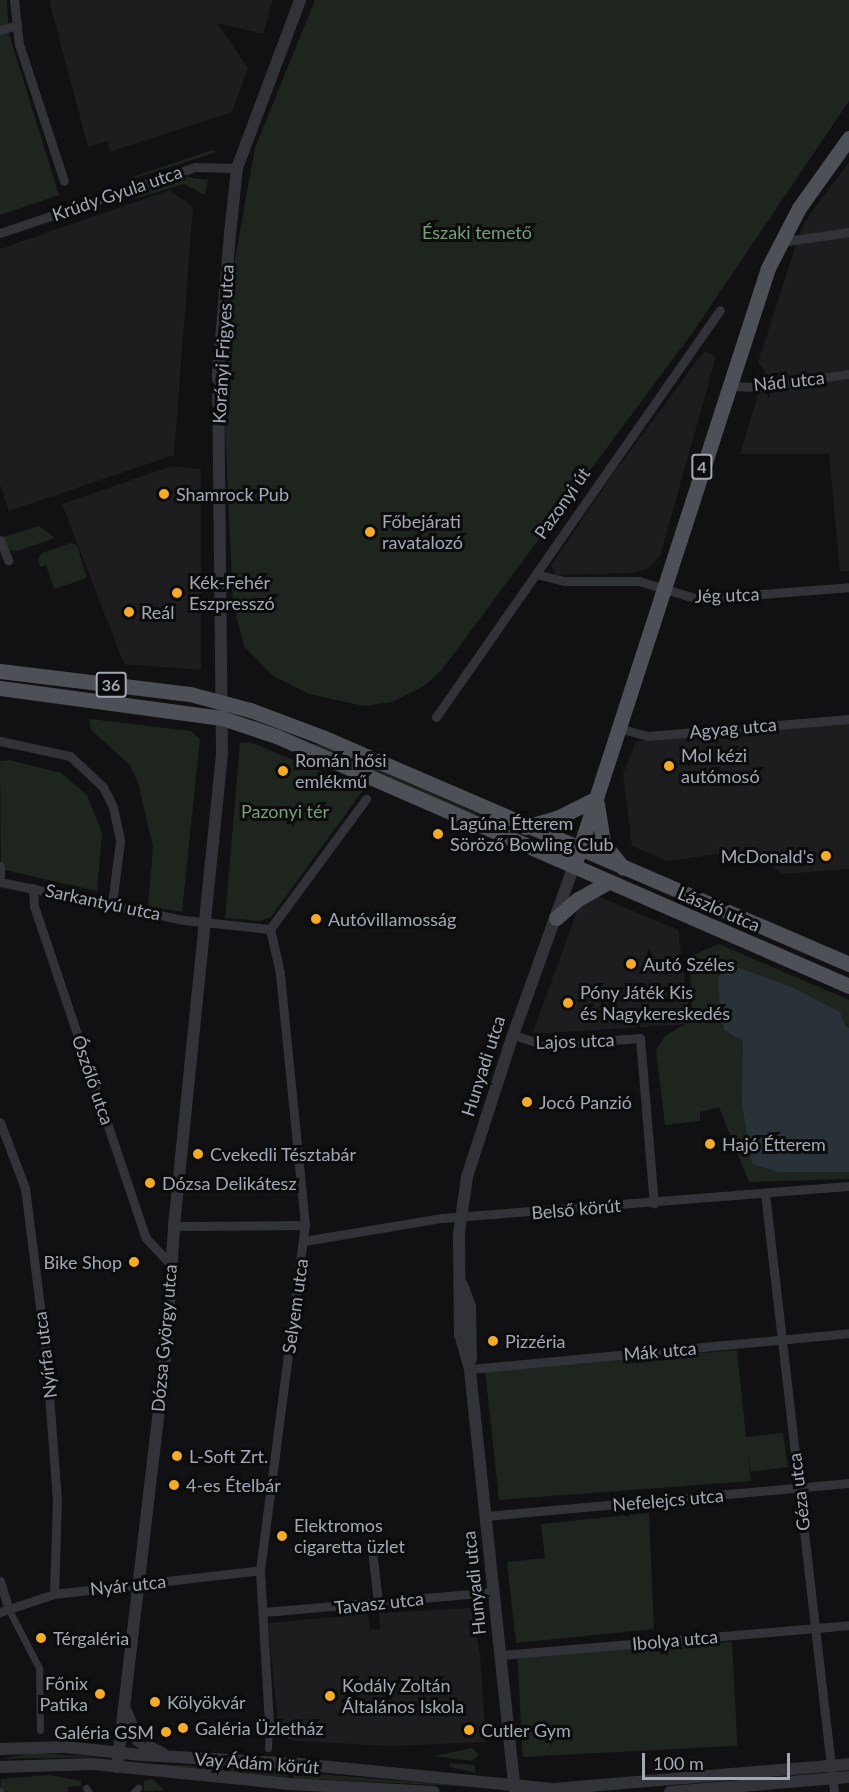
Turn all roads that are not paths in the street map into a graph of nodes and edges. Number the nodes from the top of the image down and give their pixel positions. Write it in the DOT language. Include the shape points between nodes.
graph roads {
  1 [pos="14,0"];
  2 [pos="300,0"];
  3 [pos="17,25"];
  4 [pos="0,30"];
  5 [pos="849,138"];
  6 [pos="237,168"];
  7 [pos="64,181"];
  8 [pos="849,232"];
  9 [pos="0,233"];
  10 [pos="780,242"];
  11 [pos="720,310"];
  12 [pos="849,374"];
  13 [pos="729,386"];
  14 [pos="0,540"];
  15 [pos="8,560"];
  16 [pos="536,574"];
  17 [pos="849,586"];
  18 [pos="662,589"];
  19 [pos="0,671"];
  20 [pos="0,688"];
  21 [pos="222,701"];
  22 [pos="436,717"];
  23 [pos="222,718"];
  24 [pos="849,719"];
  25 [pos="618,728"];
  26 [pos="0,741"];
  27 [pos="596,798"];
  28 [pos="366,799"];
  29 [pos="525,827"];
  30 [pos="579,850"];
  31 [pos="0,866"];
  32 [pos="574,866"];
  33 [pos="627,872"];
  34 [pos="0,882"];
  35 [pos="609,882"];
  36 [pos="33,888"];
  37 [pos="112,904"];
  38 [pos="556,918"];
  39 [pos="205,922"];
  40 [pos="270,929"];
  41 [pos="849,964"];
  42 [pos="849,986"];
  43 [pos="513,1035"];
  44 [pos="0,1122"];
  45 [pos="849,1186"];
  46 [pos="765,1193"];
  47 [pos="654,1203"];
  48 [pos="461,1217"];
  49 [pos="305,1225"];
  50 [pos="174,1226"];
  51 [pos="304,1241"];
  52 [pos="170,1264"];
  53 [pos="849,1333"];
  54 [pos="782,1339"];
  55 [pos="470,1369"];
  56 [pos="849,1483"];
  57 [pos="798,1488"];
  58 [pos="486,1516"];
  59 [pos="371,1541"];
  60 [pos="260,1570"];
  61 [pos="0,1581"];
  62 [pos="138,1584"];
  63 [pos="494,1592"];
  64 [pos="54,1594"];
  65 [pos="378,1602"];
  66 [pos="4,1610"];
  67 [pos="264,1612"];
  68 [pos="849,1625"];
  69 [pos="817,1627"];
  70 [pos="501,1654"];
  71 [pos="126,1711"];
  72 [pos="269,1723"];
  73 [pos="40,1730"];
  74 [pos="268,1748"];
  75 [pos="0,1749"];
  76 [pos="118,1753"];
  77 [pos="170,1757"];
  78 [pos="849,1764"];
  79 [pos="0,1767"];
  80 [pos="117,1767"];
  81 [pos="832,1772"];
  82 [pos="849,1777"];
  83 [pos="514,1788"];
  84 [pos="434,1792"];
  85 [pos="670,1792"];
  86 [pos="834,1792"];
  1 -- 3 [label="street, Krúdy Gyula utca"];
  2 -- 6 [label="street, Korányi Frigyes utca"];
  3 -- 4 [label="street"];
  3 -- 7 [label="street, Krúdy Gyula utca" via="19,44"];
  5 -- 10 [label="main road, 4" via="812,187"];
  6 -- 9 [label="street, Krúdy Gyula utca" via="195,167"];
  6 -- 21 [label="street, Korányi Frigyes utca" via="218,374"];
  8 -- 10 [label="street"];
  10 -- 13 [label="main road, 4"];
  11 -- 16 [label="street, Pazonyi út"];
  12 -- 13 [label="street, Nád utca" via="756,387"];
  13 -- 18 [label="main road, 4"];
  14 -- 15 [label="street"];
  16 -- 18 [label="street, Jég utca" via="565,581 639,581"];
  16 -- 22 [label="street, Pazonyi út"];
  17 -- 18 [label="street, Jég utca" via="723,598 684,597"];
  18 -- 25 [label="main road, 4"];
  19 -- 21 [label="main road, 36"];
  20 -- 23 [label="main road, 36"];
  21 -- 23 [label="street"];
  21 -- 29 [label="main road, 36" via="322,737"];
  23 -- 32 [label="main road, 36" via="323,755"];
  23 -- 39 [label="street"];
  24 -- 25 [label="street, Agyag utca" via="647,736"];
  25 -- 27 [label="main road, 4"];
  26 -- 37 [label="street" via="70,756 103,787 113,807 120,841"];
  27 -- 29 [label="main road" via="558,818"];
  27 -- 30 [label="main road, 4"];
  27 -- 33 [label="main road, 4" via="603,843"];
  28 -- 40 [label="street"];
  29 -- 30 [label="main road, 36"];
  30 -- 32 [label="main road, 4"];
  30 -- 33 [label="main road, László utca"];
  31 -- 34 [label="street"];
  32 -- 35 [label="main road, László utca"];
  32 -- 38 [label="street, Hunyadi utca"];
  33 -- 41 [label="main road, László utca / 4"];
  34 -- 36 [label="street, Sarkantyú utca"];
  35 -- 38 [label="main road" via="583,895"];
  35 -- 42 [label="main road, László utca"];
  36 -- 37 [label="street, Sarkantyú utca"];
  36 -- 52 [label="street, Ószőlő utca" via="34,906 146,1238"];
  37 -- 39 [label="street, Sarkantyú utca"];
  38 -- 43 [label="street, Hunyadi utca"];
  39 -- 40 [label="street"];
  39 -- 50 [label="street, Dózsa György utca"];
  40 -- 49 [label="street, Selyem utca" via="280,973"];
  43 -- 47 [label="street, Lajos utca" via="546,1046 640,1038"];
  43 -- 48 [label="street, Hunyadi utca" via="467,1177"];
  44 -- 64 [label="street, Nyírfa utca" via="25,1188 46,1354 57,1498"];
  45 -- 46 [label="street, Belső körút"];
  46 -- 47 [label="street, Belső körút"];
  46 -- 54 [label="street, Géza utca"];
  47 -- 48 [label="street, Belső körút"];
  48 -- 51 [label="street, Belső körút"];
  48 -- 55 [label="street, Hunyadi utca" via="460,1335"];
  49 -- 50 [label="street"];
  49 -- 51 [label="street, Selyem utca"];
  50 -- 52 [label="street, Dózsa György utca"];
  51 -- 60 [label="street, Selyem utca"];
  52 -- 62 [label="street, Dózsa György utca" via="166,1351"];
  53 -- 54 [label="street, Mák utca"];
  54 -- 55 [label="street, Mák utca"];
  54 -- 57 [label="street, Géza utca"];
  55 -- 58 [label="street, Hunyadi utca"];
  56 -- 57 [label="street, Nefelejcs utca"];
  57 -- 58 [label="street, Nefelejcs utca"];
  57 -- 69 [label="street, Géza utca"];
  58 -- 63 [label="street, Hunyadi utca"];
  59 -- 65 [label="street"];
  60 -- 62 [label="street, Nyár utca"];
  60 -- 67 [label="street, Selyem utca" via="260,1605"];
  61 -- 66 [label="street"];
  62 -- 64 [label="street, Nyár utca"];
  62 -- 71 [label="street, Dózsa György utca"];
  63 -- 65 [label="street, Tavasz utca"];
  63 -- 70 [label="street, Hunyadi utca"];
  64 -- 66 [label="street, Nyár utca"];
  65 -- 67 [label="street, Tavasz utca"];
  66 -- 73 [label="street" via="39,1668"];
  67 -- 72 [label="street, Selyem utca"];
  68 -- 69 [label="street, Ibolya utca"];
  69 -- 70 [label="street, Ibolya utca"];
  69 -- 81 [label="street, Géza utca"];
  70 -- 83 [label="street, Hunyadi utca"];
  71 -- 76 [label="street, Dózsa György utca"];
  71 -- 77 [label="street" via="138,1741"];
  72 -- 74 [label="street, Selyem utca"];
  75 -- 76 [label="street, Vay Ádám körút" via="65,1747"];
  76 -- 77 [label="street, Vay Ádám körút"];
  76 -- 80 [label="street, Dózsa György utca"];
  77 -- 83 [label="street, Vay Ádám körút" via="299,1764"];
  78 -- 81 [label="street"];
  79 -- 80 [label="street, Vay Ádám körút" via="57,1763"];
  80 -- 84 [label="street, Vay Ádám körút" via="290,1784"];
  81 -- 82 [label="street"];
  81 -- 83 [label="street, Vay Ádám körút"];
  81 -- 85 [label="street"];
  81 -- 86 [label="street, Géza utca"];
}
